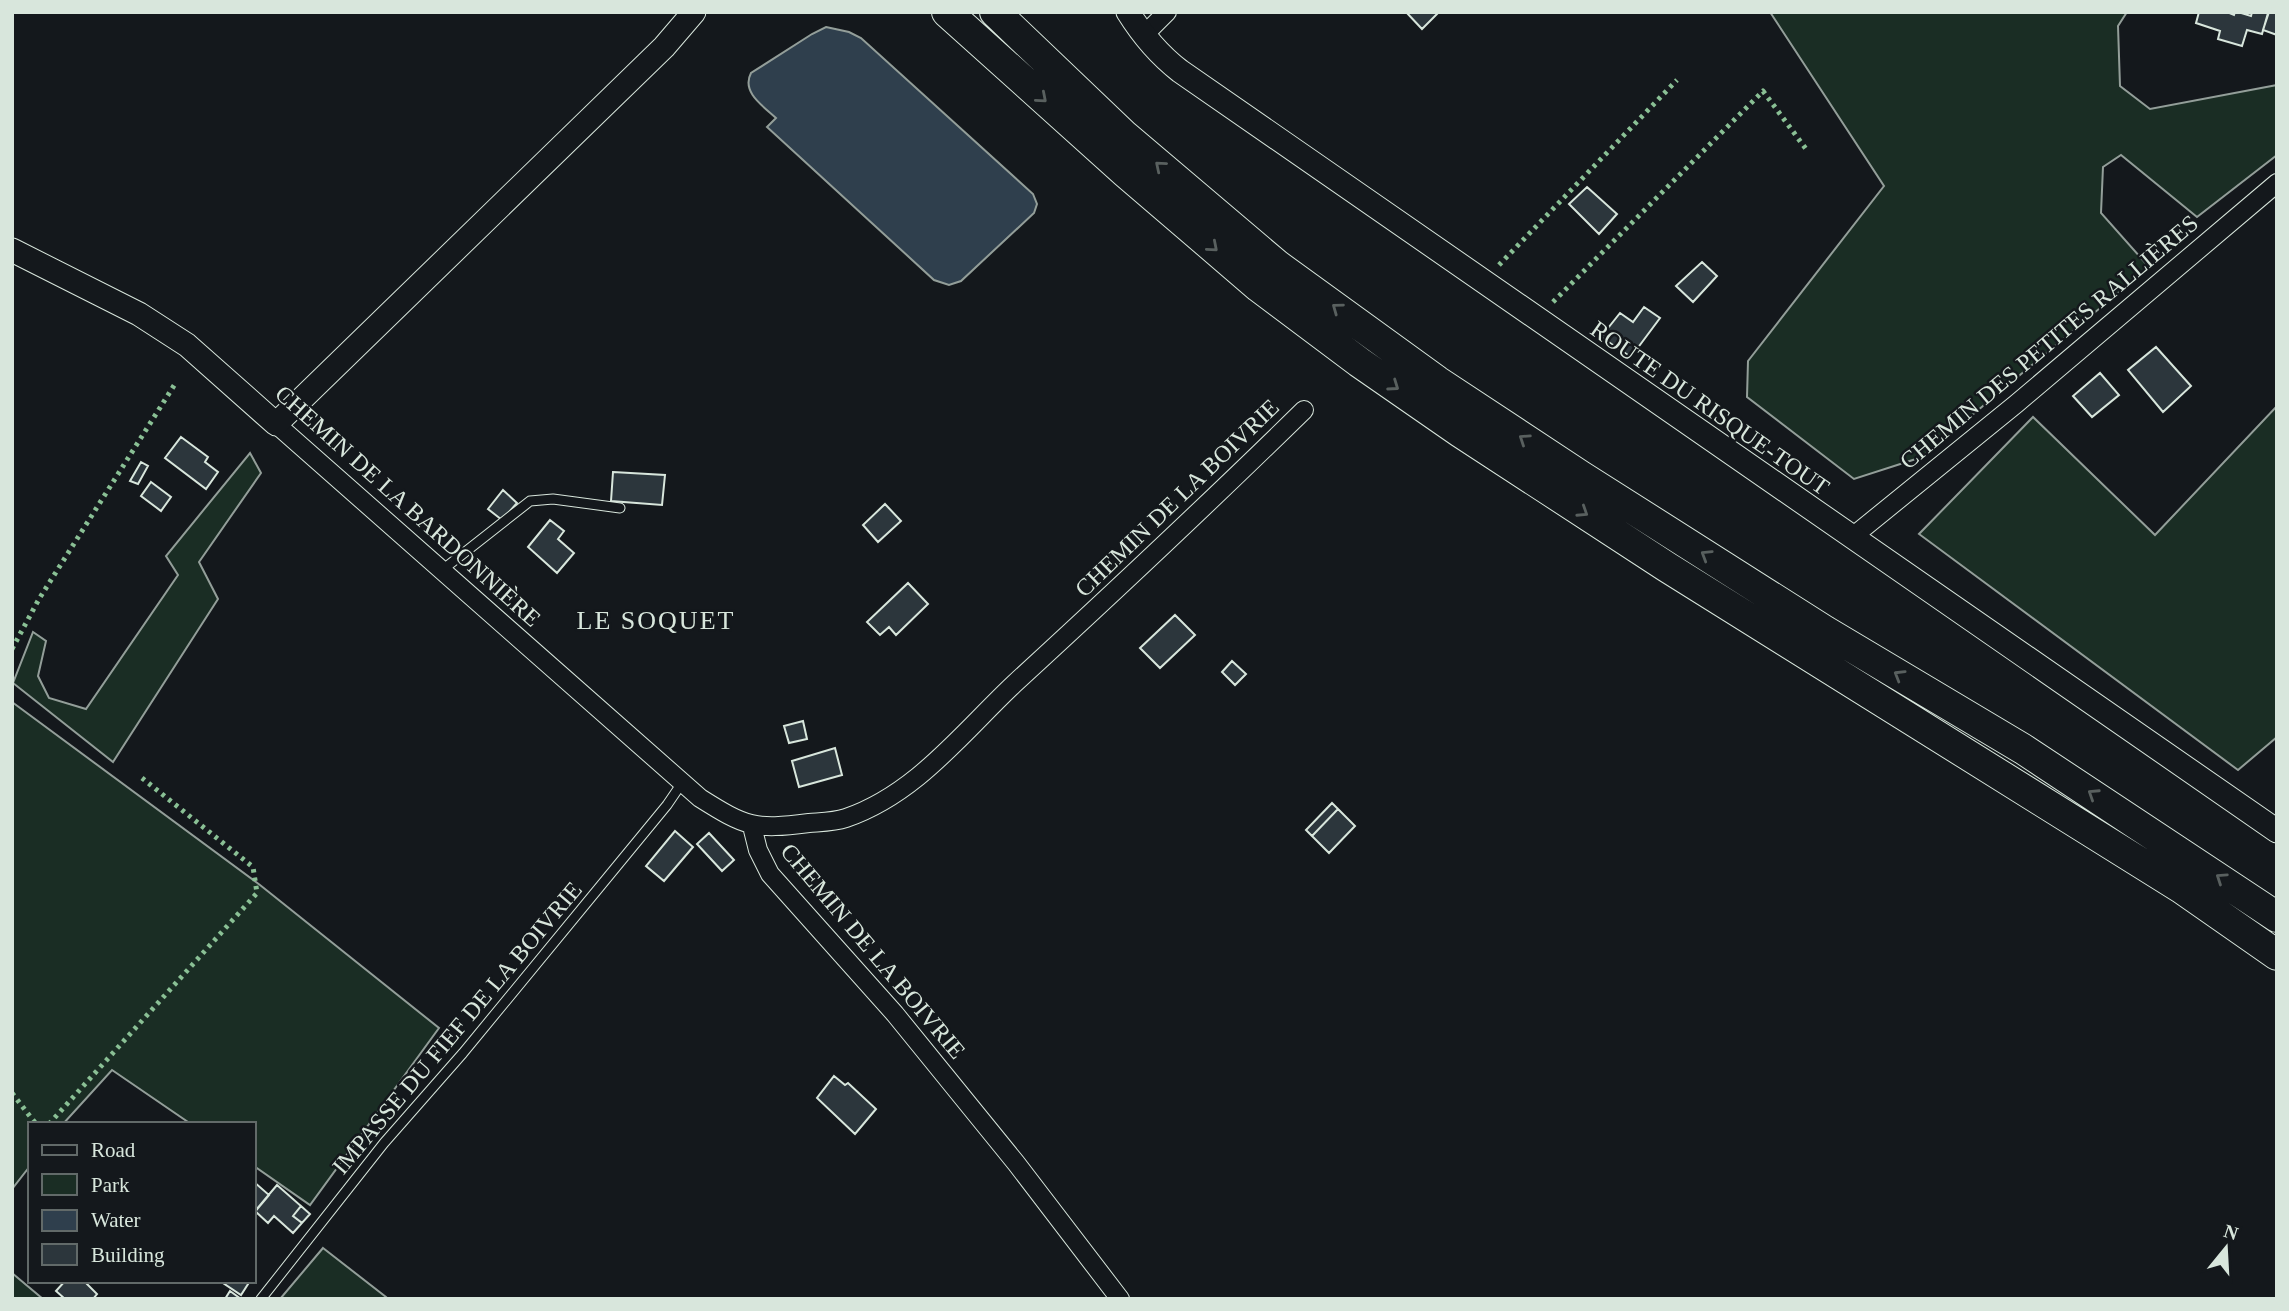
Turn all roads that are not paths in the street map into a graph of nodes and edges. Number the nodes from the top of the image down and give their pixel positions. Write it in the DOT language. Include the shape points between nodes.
graph roads {
  1 [pos="694,12"];
  2 [pos="708,12"];
  3 [pos="947,12"];
  4 [pos="995,12"];
  5 [pos="1128,12"];
  6 [pos="1167,12"];
  7 [pos="1143,36"];
  8 [pos="664,47"];
  9 [pos="2277,183"];
  10 [pos="12,250"];
  11 [pos="1304,410"];
  12 [pos="276,424"];
  13 [pos="620,508"];
  14 [pos="1851,538"];
  15 [pos="441,571"];
  16 [pos="682,783"];
  17 [pos="752,826"];
  18 [pos="2277,831"];
  19 [pos="2277,917"];
  20 [pos="2277,955"];
  21 [pos="261,1299"];
  22 [pos="1121,1299"];
  1 -- 8 [label="street"];
  2 -- 8 [label="street"];
  3 -- 20 [label="highway, one-way" via="1259,287 1359,362 1667,567 2182,888"];
  19 -- 4 [label="highway, one-way" via="2024,749 1813,623 1437,381 1277,265 1125,136"];
  5 -- 7 [label="street, ROUTE DU RISQUE-TOUT"];
  6 -- 7 [label="street"];
  7 -- 14 [label="street, ROUTE DU RISQUE-TOUT" via="1180,71"];
  8 -- 12 [label="street"];
  9 -- 14 [label="street, CHEMIN DES PETITES RALLIÈRES"];
  10 -- 12 [label="street, CHEMIN DE LA BARDONNIÈRE" via="139,314 187,345"];
  11 -- 17 [label="street, CHEMIN DE LA BOIVRIE" via="928,769 885,800 844,819"];
  12 -- 15 [label="street, CHEMIN DE LA BARDONNIÈRE"];
  13 -- 15 [label="lane" via="553,499 530,501"];
  14 -- 18 [label="street, ROUTE DU RISQUE-TOUT"];
  15 -- 16 [label="street, CHEMIN DE LA BARDONNIÈRE"];
  16 -- 17 [label="street, CHEMIN DE LA BARDONNIÈRE" via="723,813"];
  16 -- 21 [label="lane, IMPASSE DU FIEF DE LA BOIVRIE"];
  17 -- 22 [label="street, CHEMIN DE LA BOIVRIE" via="770,874 895,1014"];
}
